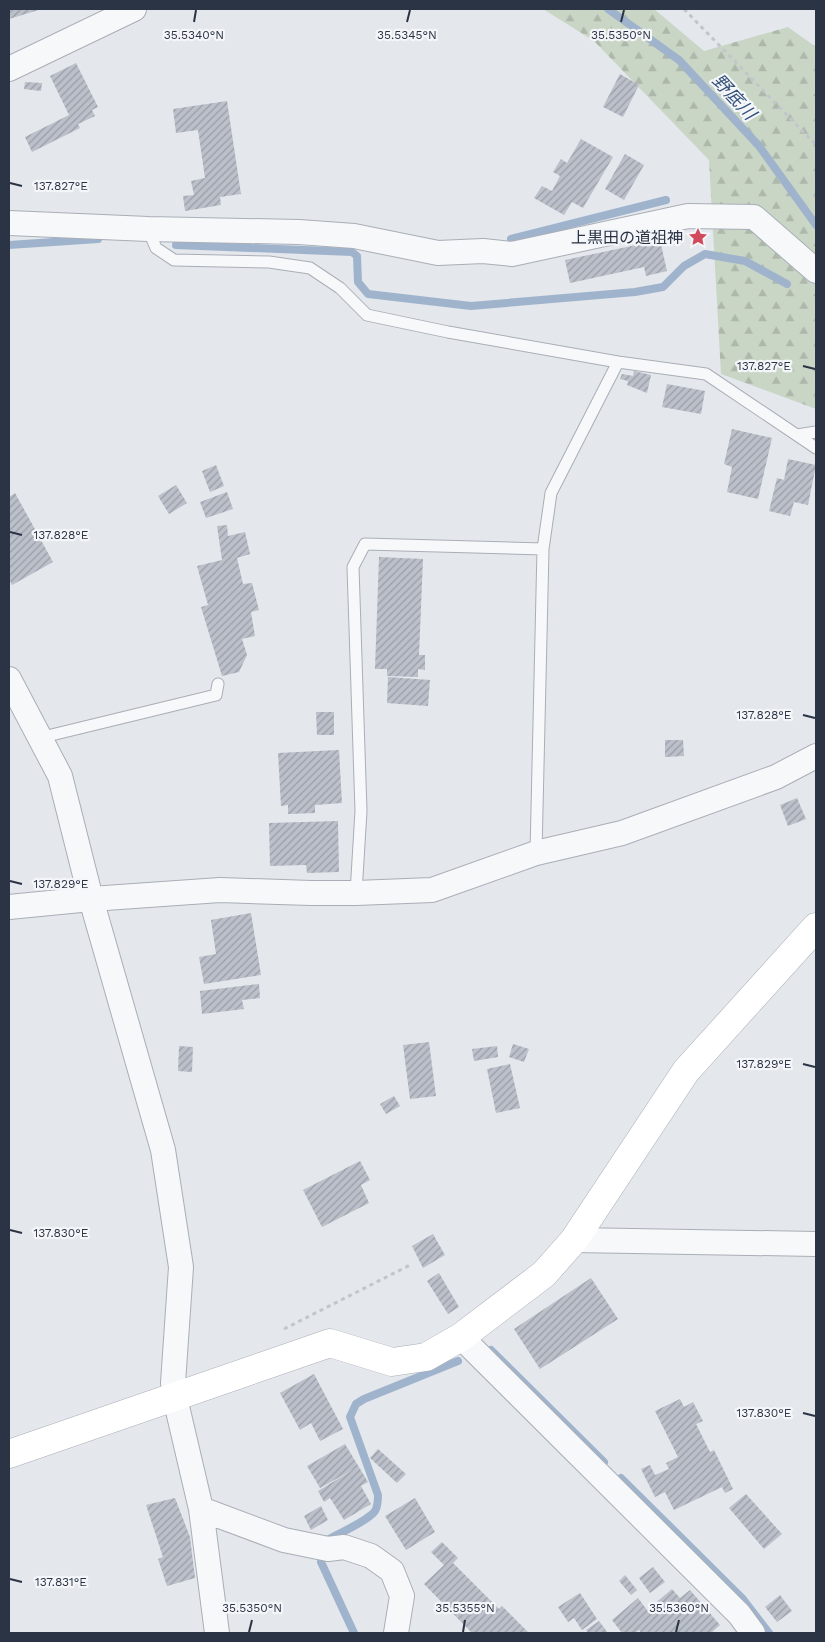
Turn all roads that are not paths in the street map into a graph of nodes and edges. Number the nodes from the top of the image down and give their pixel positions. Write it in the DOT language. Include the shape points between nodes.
graph roads {
  1 [pos="134,9"];
  2 [pos="9,69"];
  3 [pos="9,222"];
  4 [pos="148,229"];
  5 [pos="816,271"];
  6 [pos="618,362"];
  7 [pos="816,432"];
  8 [pos="797,435"];
  9 [pos="816,448"];
  10 [pos="543,549"];
  11 [pos="9,679"];
  12 [pos="218,684"];
  13 [pos="39,738"];
  14 [pos="816,756"];
  15 [pos="536,853"];
  16 [pos="356,893"];
  17 [pos="91,899"];
  18 [pos="9,907"];
  19 [pos="816,927"];
  20 [pos="574,1240"];
  21 [pos="816,1244"];
  22 [pos="461,1337"];
  23 [pos="174,1398"];
  24 [pos="9,1454"];
  25 [pos="201,1509"];
  26 [pos="217,1633"];
  27 [pos="396,1633"];
  28 [pos="753,1633"];
  1 -- 2 [label="street"];
  3 -- 4 [label="street"];
  4 -- 5 [label="street" via="299,232 354,236 438,253 483,251 512,254 688,216 754,217"];
  4 -- 6 [label="lane" via="156,248 174,260 269,262 310,268 340,288 367,315"];
  6 -- 8 [label="lane" via="706,374"];
  6 -- 10 [label="lane" via="551,493"];
  7 -- 8 [label="lane"];
  8 -- 9 [label="lane"];
  10 -- 15 [label="lane"];
  10 -- 16 [label="lane" via="365,544 353,567 361,811"];
  11 -- 13 [label="street"];
  12 -- 13 [label="lane" via="216,695"];
  13 -- 17 [label="street" via="60,776"];
  14 -- 15 [label="street" via="776,777 622,833"];
  15 -- 16 [label="street" via="432,890"];
  16 -- 17 [label="street" via="220,890"];
  17 -- 18 [label="street"];
  17 -- 23 [label="street" via="163,1150 181,1267"];
  19 -- 20 [label="street" via="686,1071"];
  20 -- 21 [label="street"];
  20 -- 22 [label="street" via="544,1274"];
  22 -- 23 [label="street" via="426,1357 392,1362 330,1343"];
  22 -- 28 [label="street" via="739,1614"];
  23 -- 24 [label="street"];
  23 -- 25 [label="street"];
  25 -- 26 [label="street"];
  25 -- 27 [label="street" via="284,1540 328,1549 344,1547 371,1556 392,1571 402,1596"];
}
